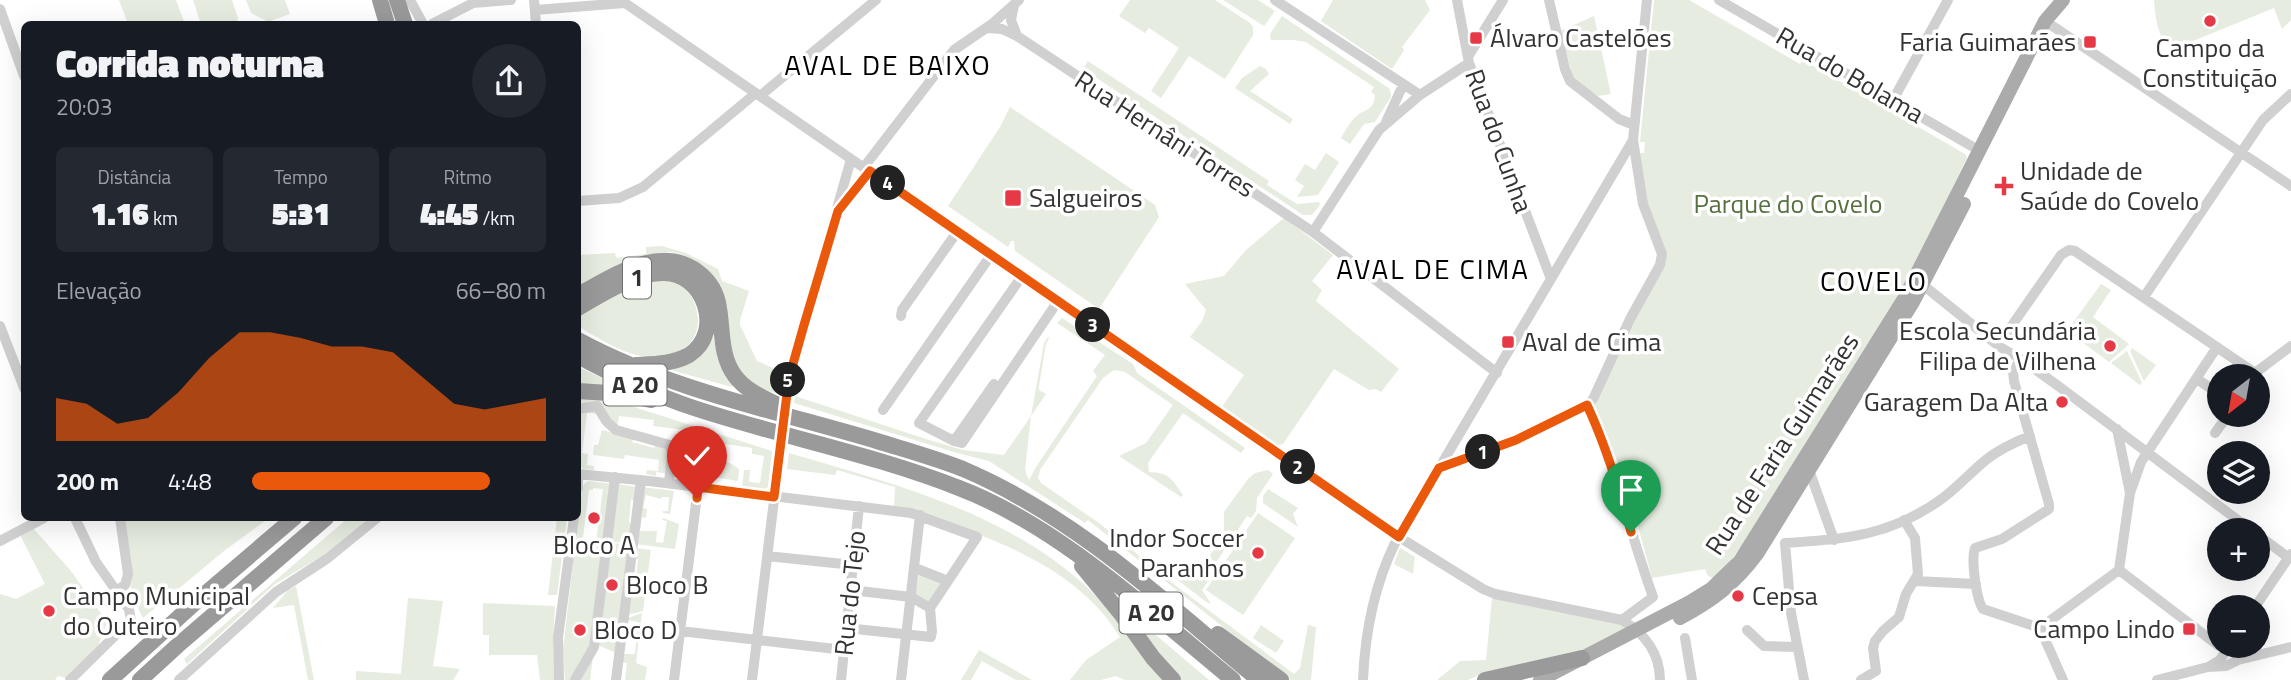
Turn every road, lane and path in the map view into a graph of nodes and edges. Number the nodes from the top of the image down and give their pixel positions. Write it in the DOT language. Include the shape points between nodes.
graph roads {
  1 [pos="380,0"];
  2 [pos="397,0"];
  3 [pos="410,0"];
  4 [pos="511,0"];
  5 [pos="876,0"];
  6 [pos="1275,0"];
  7 [pos="1457,0"];
  8 [pos="1503,0"];
  9 [pos="1549,0"];
  10 [pos="1647,0"];
  11 [pos="1948,0"];
  12 [pos="2063,0"];
  13 [pos="473,1"];
  14 [pos="1724,1"];
  15 [pos="625,2"];
  16 [pos="1016,2"];
  17 [pos="535,5"];
  18 [pos="0,9"];
  19 [pos="386,21"];
  20 [pos="404,21"];
  21 [pos="420,21"];
  22 [pos="437,21"];
  23 [pos="2045,21"];
  24 [pos="986,27"];
  25 [pos="1017,36"];
  26 [pos="1469,59"];
  27 [pos="21,68"];
  28 [pos="1403,85"];
  29 [pos="758,94"];
  30 [pos="2291,94"];
  31 [pos="1420,95"];
  32 [pos="1893,100"];
  33 [pos="1635,122"];
  34 [pos="1385,124"];
  35 [pos="1633,140"];
  36 [pos="1980,151"];
  37 [pos="2241,152"];
  38 [pos="851,159"];
  39 [pos="867,169"];
  40 [pos="2291,186"];
  41 [pos="581,201"];
  42 [pos="838,211"];
  43 [pos="957,232"];
  44 [pos="1313,232"];
  45 [pos="991,255"];
  46 [pos="1927,256"];
  47 [pos="1022,276"];
  48 [pos="1551,279"];
  49 [pos="1923,285"];
  50 [pos="2144,297"];
  51 [pos="1058,301"];
  52 [pos="581,302"];
  53 [pos="581,302"];
  54 [pos="1963,315"];
  55 [pos="901,316"];
  56 [pos="0,326"];
  57 [pos="581,342"];
  58 [pos="2291,346"];
  59 [pos="2217,347"];
  60 [pos="581,358"];
  61 [pos="2021,359"];
  62 [pos="2239,364"];
  63 [pos="2268,364"];
  64 [pos="626,365"];
  65 [pos="1497,373"];
  66 [pos="2197,379"];
  67 [pos="21,380"];
  68 [pos="994,384"];
  69 [pos="2207,386"];
  70 [pos="581,391"];
  71 [pos="1587,405"];
  72 [pos="695,408"];
  73 [pos="581,409"];
  74 [pos="883,410"];
  75 [pos="807,420"];
  76 [pos="2219,427"];
  77 [pos="2117,429"];
  78 [pos="2215,433"];
  79 [pos="2030,436"];
  80 [pos="954,441"];
  81 [pos="2147,454"];
  82 [pos="1439,468"];
  83 [pos="1809,470"];
  84 [pos="581,475"];
  85 [pos="615,477"];
  86 [pos="641,480"];
  87 [pos="669,483"];
  88 [pos="698,487"];
  89 [pos="2130,494"];
  90 [pos="774,497"];
  91 [pos="859,506"];
  92 [pos="920,515"];
  93 [pos="2235,518"];
  94 [pos="1904,520"];
  95 [pos="38,521"];
  96 [pos="76,521"];
  97 [pos="120,521"];
  98 [pos="290,521"];
  99 [pos="322,521"];
  100 [pos="373,521"];
  101 [pos="573,521"];
  102 [pos="1399,537"];
  103 [pos="1834,540"];
  104 [pos="0,541"];
  105 [pos="2270,543"];
  106 [pos="1067,548"];
  107 [pos="767,556"];
  108 [pos="2290,556"];
  109 [pos="853,565"];
  110 [pos="915,568"];
  111 [pos="2119,570"];
  112 [pos="948,581"];
  113 [pos="1915,581"];
  114 [pos="1976,584"];
  115 [pos="851,590"];
  116 [pos="116,591"];
  117 [pos="1153,592"];
  118 [pos="2263,595"];
  119 [pos="911,597"];
  120 [pos="930,608"];
  121 [pos="1185,618"];
  122 [pos="1622,620"];
  123 [pos="1661,622"];
  124 [pos="846,628"];
  125 [pos="2040,628"];
  126 [pos="680,631"];
  127 [pos="1747,631"];
  128 [pos="906,635"];
  129 [pos="2207,635"];
  130 [pos="1685,638"];
  131 [pos="757,640"];
  132 [pos="1617,645"];
  133 [pos="1797,647"];
  134 [pos="2291,648"];
  135 [pos="844,650"];
  136 [pos="1581,658"];
  137 [pos="2220,658"];
  138 [pos="2236,658"];
  139 [pos="2238,660"];
  140 [pos="1658,663"];
  141 [pos="2208,667"];
  142 [pos="71,680"];
  143 [pos="110,680"];
  144 [pos="140,680"];
  145 [pos="179,680"];
  146 [pos="559,680"];
  147 [pos="576,680"];
  148 [pos="616,680"];
  149 [pos="674,680"];
  150 [pos="752,680"];
  151 [pos="841,680"];
  152 [pos="901,680"];
  153 [pos="1173,680"];
  154 [pos="1233,680"];
  155 [pos="1259,680"];
  156 [pos="1273,680"];
  157 [pos="1281,680"];
  158 [pos="1363,680"];
  159 [pos="1485,680"];
  160 [pos="1540,680"];
  161 [pos="1560,680"];
  162 [pos="1660,680"];
  163 [pos="1672,680"];
  164 [pos="1692,680"];
  165 [pos="1804,680"];
  166 [pos="1861,680"];
  167 [pos="2063,680"];
  168 [pos="2157,680"];
  1 -- 19 [label="highway"];
  2 -- 20 [label="highway"];
  3 -- 21 [label="street"];
  4 -- 13 [label="street"];
  5 -- 29 [label="street"];
  6 -- 28 [label="street"];
  7 -- 26 [label="street, Rua do Cunha"];
  8 -- 26 [label="street"];
  9 -- 33 [label="street" via="1570,81 1619,119"];
  10 -- 33 [label="street"];
  11 -- 32 [label="street"];
  12 -- 23 [label="main road, Rua de Faria Guimarães"];
  13 -- 22 [label="street"];
  14 -- 32 [label="street, Rua do Bolama"];
  15 -- 17 [label="street"];
  15 -- 29 [label="street"];
  16 -- 24 [label="street"];
  16 -- 25 [label="street" via="1011,20"];
  18 -- 27 [label="street"];
  23 -- 36 [label="main road, Rua de Faria Guimarães"];
  23 -- 37 [label="street"];
  24 -- 25 [label="street, Rua Hernâni Torres"];
  24 -- 39 [label="street" via="954,50"];
  25 -- 44 [label="street, Rua Hernâni Torres"];
  26 -- 31 [label="street"];
  26 -- 48 [label="street, Rua do Cunha"];
  28 -- 31 [label="street"];
  28 -- 34 [label="street"];
  29 -- 38 [label="street"];
  29 -- 41 [label="street" via="642,187 619,198"];
  30 -- 37 [label="street" via="2263,120"];
  31 -- 34 [label="street"];
  32 -- 36 [label="street, Rua do Bolama"];
  33 -- 35 [label="street"];
  34 -- 44 [label="street"];
  35 -- 48 [label="street"];
  35 -- 71 [label="street" via="1643,204 1662,254"];
  36 -- 46 [label="main road, Rua de Faria Guimarães"];
  36 -- 49 [label="main road, Rua de Faria Guimarães" via="1981,169"];
  37 -- 40 [label="street"];
  37 -- 50 [label="street"];
  38 -- 39 [label="street"];
  38 -- 42 [label="street"];
  39 -- 42 [label="street"];
  39 -- 43 [label="street"];
  42 -- 90 [label="street" via="789,378"];
  43 -- 45 [label="street"];
  43 -- 55 [label="street"];
  44 -- 65 [label="street, Rua Hernâni Torres"];
  45 -- 47 [label="street"];
  45 -- 74 [label="street"];
  46 -- 49 [label="street"];
  46 -- 123 [label="main road, Rua de Faria Guimarães" via="1740,561 1711,589"];
  47 -- 51 [label="street"];
  47 -- 80 [label="street" via="919,424"];
  48 -- 65 [label="street"];
  49 -- 54 [label="street"];
  49 -- 83 [label="main road, Rua de Faria Guimarães"];
  50 -- 54 [label="street" via="2069,250 2003,337"];
  50 -- 59 [label="street"];
  51 -- 80 [label="street" via="962,443"];
  51 -- 102 [label="street"];
  52 -- 64 [label="highway, 1" via="630,281 664,273 688,281 701,293 708,319 703,338 692,352 673,361"];
  53 -- 75 [label="highway" via="624,271 648,262 675,261 692,268 715,293 724,352 735,376 751,390"];
  54 -- 61 [label="street"];
  56 -- 67 [label="street"];
  57 -- 64 [label="highway, A 20"];
  58 -- 63 [label="street"];
  59 -- 62 [label="street"];
  59 -- 66 [label="street"];
  60 -- 72 [label="highway, A 20"];
  61 -- 77 [label="street"];
  61 -- 79 [label="street" via="2013,375"];
  64 -- 75 [label="highway, A 20"];
  65 -- 82 [label="street"];
  66 -- 69 [label="street"];
  66 -- 81 [label="street"];
  68 -- 80 [label="street"];
  70 -- 72 [label="highway"];
  71 -- 82 [label="street" via="1516,440"];
  71 -- 122 [label="street" via="1653,597"];
  72 -- 106 [label="highway, A 20" via="960,488 1019,517"];
  73 -- 87 [label="street" via="597,406 616,430 670,445"];
  75 -- 117 [label="highway, A 20" via="940,461 1015,494 1074,530"];
  76 -- 78 [label="street"];
  77 -- 81 [label="street"];
  77 -- 89 [label="street"];
  79 -- 94 [label="street" via="2004,447 1943,498"];
  79 -- 114 [label="street" via="2049,509 2002,539 1975,548"];
  81 -- 89 [label="street"];
  81 -- 93 [label="street"];
  82 -- 102 [label="street"];
  83 -- 103 [label="street"];
  83 -- 123 [label="main road, Rua de Faria Guimarães" via="1757,554 1734,582 1712,601"];
  84 -- 85 [label="street"];
  85 -- 86 [label="street"];
  85 -- 147 [label="street" via="594,646"];
  86 -- 87 [label="street"];
  86 -- 148 [label="street"];
  87 -- 88 [label="street"];
  88 -- 90 [label="street"];
  88 -- 126 [label="street"];
  89 -- 111 [label="street"];
  90 -- 91 [label="street"];
  90 -- 107 [label="street"];
  91 -- 92 [label="street"];
  91 -- 109 [label="street, Rua do Tejo"];
  92 -- 110 [label="street"];
  92 -- 112 [label="street" via="977,537"];
  94 -- 103 [label="street" via="1873,534"];
  94 -- 113 [label="street" via="1915,538 1919,569"];
  95 -- 104 [label="street"];
  96 -- 116 [label="street"];
  97 -- 116 [label="street" via="128,574 125,585"];
  98 -- 143 [label="highway"];
  99 -- 144 [label="highway"];
  100 -- 145 [label="street" via="276,592"];
  101 -- 146 [label="street" via="558,637"];
  102 -- 122 [label="street" via="1489,592"];
  102 -- 158 [label="street" via="1370,617"];
  103 -- 133 [label="street" via="1785,543"];
  105 -- 108 [label="street"];
  106 -- 153 [label="highway"];
  106 -- 154 [label="highway, A 20"];
  107 -- 109 [label="street"];
  107 -- 131 [label="street"];
  108 -- 118 [label="street"];
  109 -- 115 [label="street, Rua do Tejo"];
  110 -- 112 [label="street"];
  110 -- 119 [label="street"];
  111 -- 125 [label="street"];
  111 -- 129 [label="street"];
  112 -- 120 [label="street"];
  113 -- 114 [label="street"];
  113 -- 166 [label="street" via="1899,617 1875,641 1876,671"];
  114 -- 125 [label="street" via="1983,609"];
  115 -- 119 [label="street"];
  115 -- 124 [label="street, Rua do Tejo"];
  116 -- 142 [label="street" via="131,614 129,624"];
  117 -- 121 [label="highway, A 20"];
  117 -- 157 [label="highway"];
  119 -- 120 [label="street"];
  119 -- 128 [label="street"];
  120 -- 128 [label="street" via="931,637"];
  121 -- 155 [label="highway, A 20"];
  121 -- 156 [label="highway"];
  122 -- 140 [label="street" via="1639,631"];
  123 -- 132 [label="main road, Rua de Faria Guimarães"];
  124 -- 128 [label="street"];
  124 -- 135 [label="street, Rua do Tejo"];
  125 -- 167 [label="street"];
  126 -- 131 [label="street"];
  126 -- 149 [label="street"];
  127 -- 133 [label="street" via="1764,646"];
  128 -- 152 [label="street"];
  130 -- 164 [label="street"];
  131 -- 135 [label="street"];
  131 -- 150 [label="street"];
  132 -- 136 [label="main road, Rua de Faria Guimarães"];
  132 -- 161 [label="main road, Rua de Faria Guimarães"];
  133 -- 165 [label="street"];
  134 -- 139 [label="street"];
  135 -- 151 [label="street, Rua do Tejo"];
  136 -- 159 [label="highway"];
  136 -- 160 [label="main road, Rua de Faria Guimarães"];
  137 -- 141 [label="street"];
  138 -- 139 [label="street"];
  139 -- 141 [label="street"];
  140 -- 162 [label="street"];
  140 -- 163 [label="street"];
  141 -- 168 [label="street"];
}
